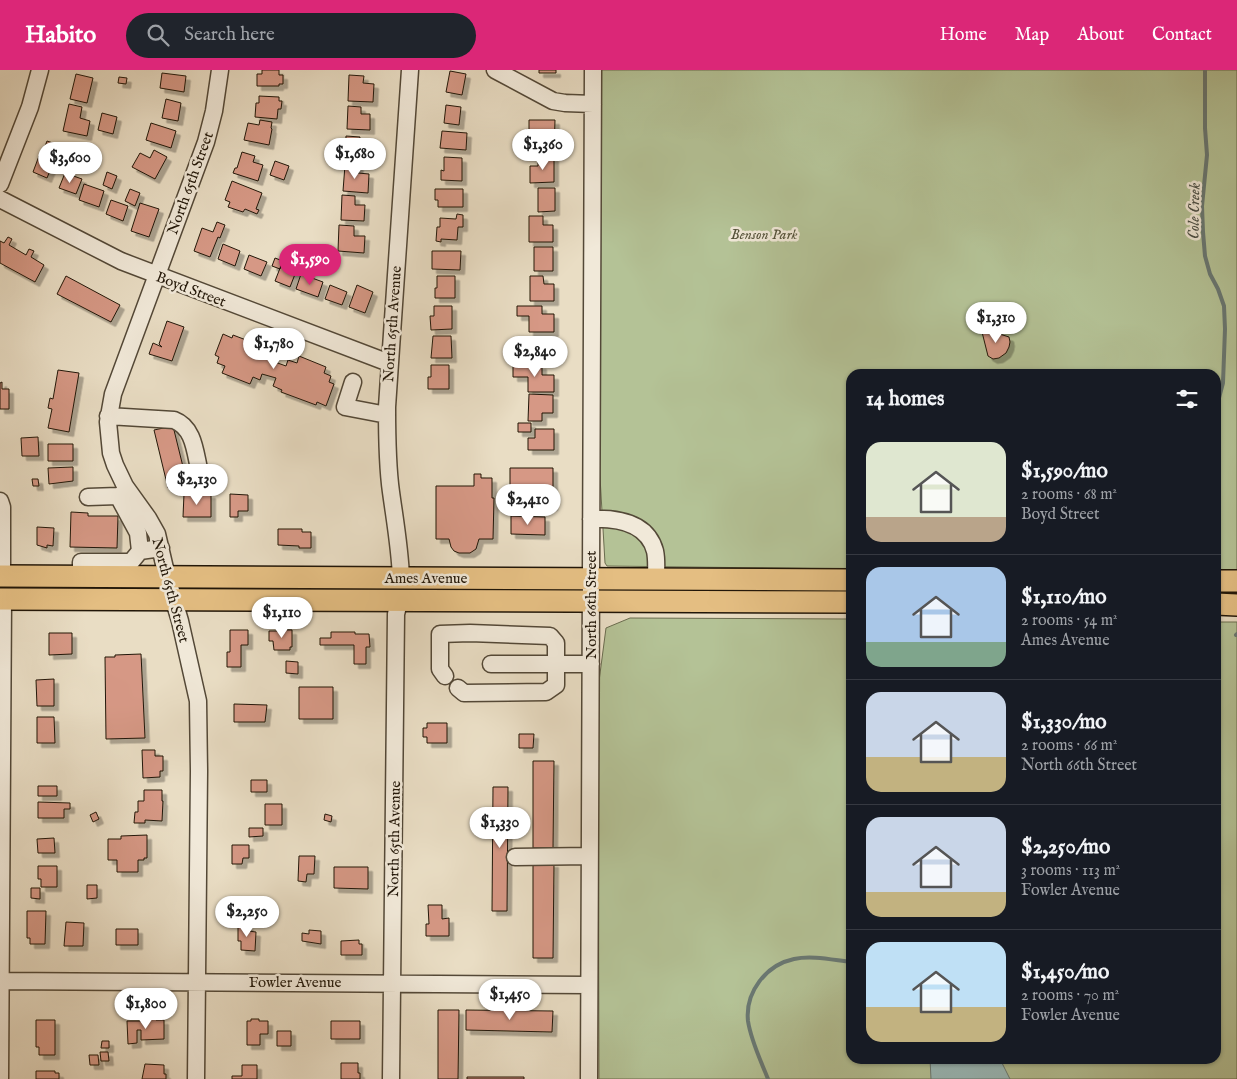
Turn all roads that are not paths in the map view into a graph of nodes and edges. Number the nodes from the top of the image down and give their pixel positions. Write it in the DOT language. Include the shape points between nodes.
graph roads {
  1 [pos="40,70"];
  2 [pos="220,70"];
  3 [pos="410,70"];
  4 [pos="495,70"];
  5 [pos="593,70"];
  6 [pos="593,104"];
  7 [pos="0,184"];
  8 [pos="0,199"];
  9 [pos="157,276"];
  10 [pos="389,363"];
  11 [pos="353,382"];
  12 [pos="386,415"];
  13 [pos="108,416"];
  14 [pos="200,473"];
  15 [pos="123,494"];
  16 [pos="88,497"];
  17 [pos="0,501"];
  18 [pos="591,519"];
  19 [pos="161,548"];
  20 [pos="140,551"];
  21 [pos="1,568"];
  22 [pos="121,570"];
  23 [pos="167,577"];
  24 [pos="400,578"];
  25 [pos="592,578"];
  26 [pos="656,578"];
  27 [pos="846,580"];
  28 [pos="1221,582"];
  29 [pos="1237,582"];
  30 [pos="2,598"];
  31 [pos="174,599"];
  32 [pos="400,599"];
  33 [pos="592,600"];
  34 [pos="846,602"];
  35 [pos="1221,604"];
  36 [pos="1237,605"];
  37 [pos="491,664"];
  38 [pos="557,664"];
  39 [pos="591,664"];
  40 [pos="445,676"];
  41 [pos="1,687"];
  42 [pos="458,688"];
  43 [pos="590,856"];
  44 [pos="515,857"];
  45 [pos="0,981"];
  46 [pos="196,982"];
  47 [pos="393,983"];
  48 [pos="589,985"];
  49 [pos="0,1079"];
  50 [pos="196,1079"];
  51 [pos="391,1079"];
  52 [pos="589,1079"];
  1 -- 7 [label="street" via="30,107"];
  2 -- 9 [label="street, North 65th Street" via="206,142"];
  3 -- 10 [label="street, North 65th Avenue"];
  4 -- 6 [label="street" via="553,101"];
  5 -- 6 [label="street, North 66th Street"];
  6 -- 18 [label="street, North 66th Street"];
  8 -- 9 [label="street, Boyd Street"];
  9 -- 10 [label="street, Boyd Street"];
  9 -- 13 [label="street, North 65th Street" via="113,394"];
  10 -- 12 [label="street, North 65th Avenue"];
  11 -- 12 [label="street" via="345,407"];
  12 -- 24 [label="street, North 65th Avenue"];
  13 -- 14 [label="street" via="180,422 191,435"];
  13 -- 15 [label="street, North 65th Street" via="111,453"];
  15 -- 16 [label="street"];
  15 -- 19 [label="street, North 65th Street" via="157,534"];
  15 -- 20 [label="street" via="138,533"];
  17 -- 21 [label="street"];
  18 -- 25 [label="street, North 66th Street"];
  18 -- 26 [label="street" via="621,521 642,531 654,549"];
  19 -- 20 [label="street"];
  19 -- 23 [label="street, North 65th Street"];
  20 -- 22 [label="street"];
  21 -- 22 [label="main road, Ames Avenue" via="81,577"];
  22 -- 23 [label="main road, Ames Avenue"];
  23 -- 24 [label="main road, Ames Avenue"];
  23 -- 31 [label="street, North 65th Street"];
  24 -- 25 [label="main road, Ames Avenue"];
  25 -- 26 [label="main road, Ames Avenue"];
  25 -- 33 [label="street, North 66th Street"];
  26 -- 27 [label="main road, Ames Avenue"];
  28 -- 29 [label="main road"];
  30 -- 31 [label="main road, Ames Avenue"];
  30 -- 41 [label="street"];
  31 -- 32 [label="main road, Ames Avenue"];
  31 -- 46 [label="street, North 65th Street" via="198,700"];
  32 -- 33 [label="main road, Ames Avenue"];
  32 -- 47 [label="street, North 65th Avenue" via="396,614"];
  33 -- 34 [label="main road, Ames Avenue"];
  33 -- 39 [label="street, North 66th Street"];
  35 -- 36 [label="main road"];
  37 -- 38 [label="street"];
  38 -- 39 [label="street"];
  38 -- 40 [label="street" via="556,642 550,636 440,634 440,669"];
  38 -- 42 [label="street" via="556,685 546,692 464,693"];
  39 -- 43 [label="street, North 66th Street"];
  41 -- 45 [label="street"];
  43 -- 44 [label="street"];
  43 -- 48 [label="street, North 66th Street"];
  45 -- 46 [label="street, Fowler Avenue"];
  45 -- 49 [label="street"];
  46 -- 47 [label="street, Fowler Avenue"];
  46 -- 50 [label="street, North 65th Street"];
  47 -- 48 [label="street, Fowler Avenue"];
  47 -- 51 [label="street, North 65th Avenue"];
  48 -- 52 [label="street, North 66th Street"];
}
